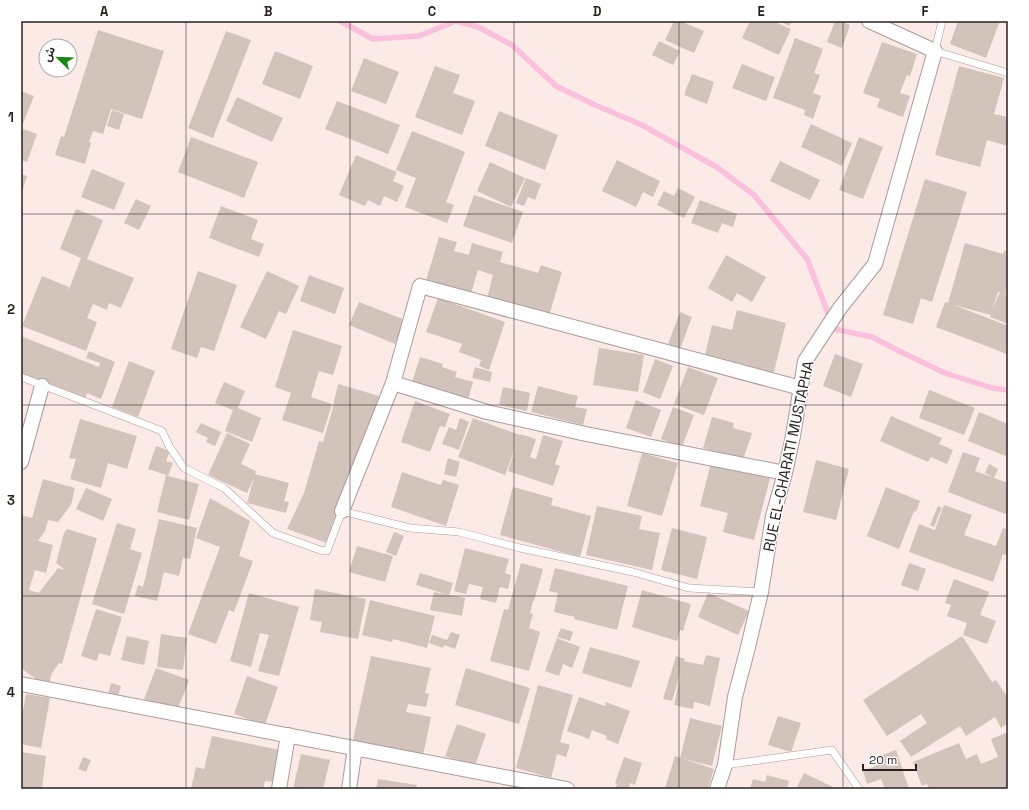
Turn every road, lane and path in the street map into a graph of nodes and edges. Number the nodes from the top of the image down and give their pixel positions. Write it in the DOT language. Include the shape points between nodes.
graph roads {
  1 [pos="869,21"];
  2 [pos="942,21"];
  3 [pos="935,51"];
  4 [pos="1008,73"];
  5 [pos="21,377"];
  6 [pos="393,383"];
  7 [pos="42,386"];
  8 [pos="801,388"];
  9 [pos="21,462"];
  10 [pos="785,473"];
  11 [pos="342,511"];
  12 [pos="761,592"];
  13 [pos="21,684"];
  14 [pos="288,735"];
  15 [pos="355,748"];
  16 [pos="725,765"];
  17 [pos="279,789"];
  18 [pos="349,789"];
  19 [pos="567,789"];
  20 [pos="717,789"];
  21 [pos="859,789"];
  1 -- 3 [label="street"];
  2 -- 3 [label="lane"];
  3 -- 4 [label="lane"];
  3 -- 8 [label="street, RUE EL-CHARATI MUSTAPHA" via="875,264 840,308 805,361"];
  5 -- 7 [label="lane"];
  6 -- 8 [label="street" via="420,286"];
  6 -- 10 [label="street" via="487,412"];
  6 -- 11 [label="street"];
  7 -- 9 [label="street"];
  7 -- 11 [label="lane" via="162,431 184,468 224,488 273,532 328,551"];
  8 -- 10 [label="street, RUE EL-CHARATI MUSTAPHA"];
  10 -- 12 [label="street, RUE EL-CHARATI MUSTAPHA" via="773,516"];
  11 -- 12 [label="lane" via="410,528 459,532 633,572 689,588"];
  12 -- 16 [label="street, RUE EL-CHARATI MUSTAPHA" via="735,697"];
  13 -- 14 [label="street"];
  14 -- 15 [label="street"];
  14 -- 17 [label="street"];
  15 -- 18 [label="street"];
  15 -- 19 [label="street"];
  16 -- 20 [label="street, RUE EL-CHARATI MUSTAPHA"];
  16 -- 21 [label="lane" via="832,750"];
}
